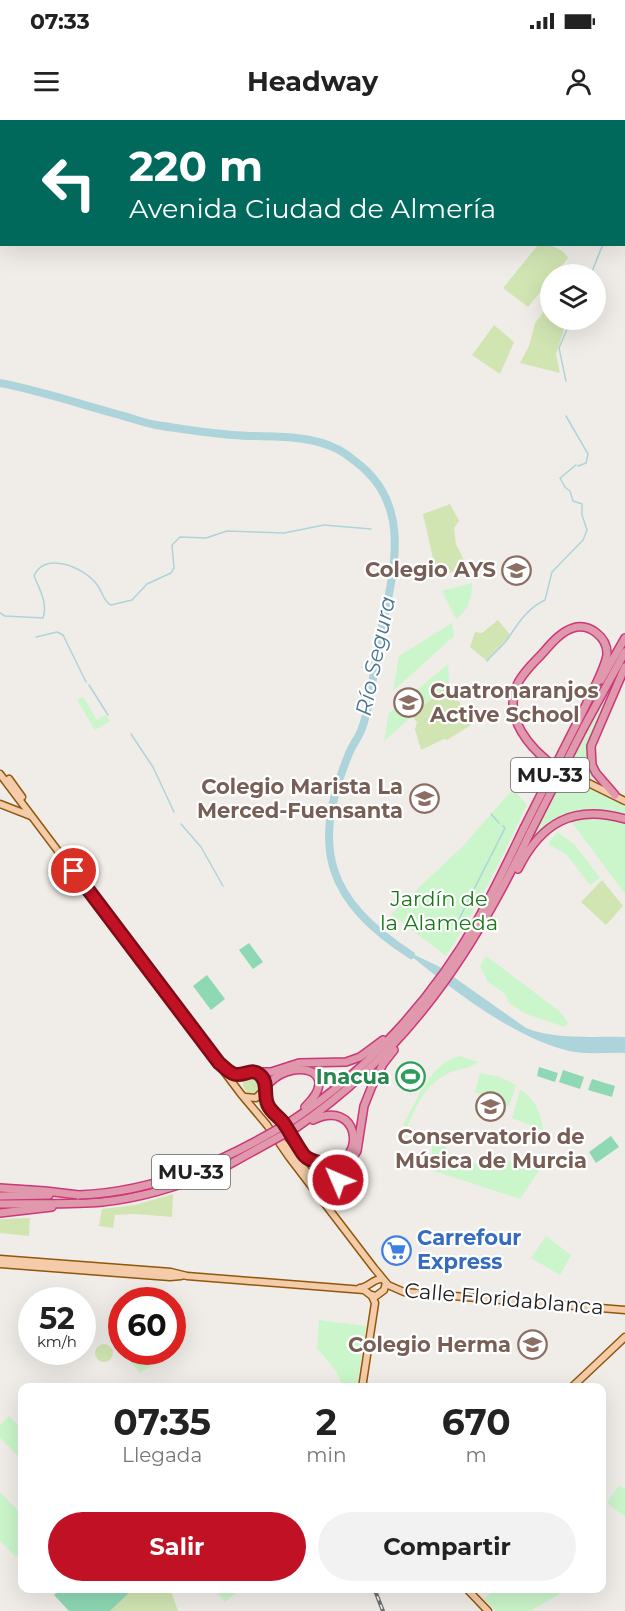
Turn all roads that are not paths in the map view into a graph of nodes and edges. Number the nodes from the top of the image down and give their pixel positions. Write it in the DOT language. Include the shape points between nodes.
graph roads {
  1 [pos="625,638"];
  2 [pos="625,652"];
  3 [pos="625,667"];
  4 [pos="580,725"];
  5 [pos="557,768"];
  6 [pos="0,774"];
  7 [pos="597,775"];
  8 [pos="6,781"];
  9 [pos="596,787"];
  10 [pos="14,791"];
  11 [pos="615,795"];
  12 [pos="625,801"];
  13 [pos="0,804"];
  14 [pos="23,804"];
  15 [pos="8,808"];
  16 [pos="32,816"];
  17 [pos="625,819"];
  18 [pos="463,951"];
  19 [pos="426,1003"];
  20 [pos="219,1063"];
  21 [pos="256,1072"];
  22 [pos="244,1074"];
  23 [pos="239,1089"];
  24 [pos="265,1089"];
  25 [pos="245,1097"];
  26 [pos="293,1120"];
  27 [pos="267,1125"];
  28 [pos="297,1127"];
  29 [pos="331,1164"];
  30 [pos="338,1180"];
  31 [pos="0,1188"];
  32 [pos="329,1189"];
  33 [pos="0,1196"];
  34 [pos="78,1199"];
  35 [pos="0,1204"];
  36 [pos="327,1206"];
  37 [pos="0,1213"];
  38 [pos="0,1259"];
  39 [pos="0,1264"];
  40 [pos="187,1276"];
  41 [pos="382,1280"];
  42 [pos="369,1285"];
  43 [pos="358,1288"];
  44 [pos="370,1294"];
  45 [pos="625,1310"];
  46 [pos="625,1337"];
  47 [pos="363,1383"];
  48 [pos="576,1383"];
  49 [pos="471,1593"];
  50 [pos="488,1611"];
  1 -- 4 [label="highway, MU-33"];
  2 -- 4 [label="highway, MU-33"];
  3 -- 7 [label="highway" via="591,746"];
  4 -- 5 [label="highway" via="607,653 598,634 579,627 560,635 540,656 517,684 513,700 521,733"];
  4 -- 18 [label="highway, MU-33, bridge" via="502,890"];
  5 -- 9 [label="main road"];
  6 -- 8 [label="main road"];
  7 -- 9 [label="highway"];
  7 -- 11 [label="highway"];
  8 -- 10 [label="main road"];
  8 -- 14 [label="main road" via="9,779 22,795"];
  9 -- 11 [label="main road"];
  10 -- 14 [label="main road"];
  10 -- 15 [label="main road" via="14,804"];
  11 -- 12 [label="main road"];
  13 -- 15 [label="main road"];
  14 -- 16 [label="main road"];
  15 -- 16 [label="main road"];
  16 -- 20 [label="main road"];
  17 -- 18 [label="highway" via="585,814 561,820 544,831"];
  18 -- 19 [label="highway, MU-33"];
  19 -- 21 [label="highway" via="360,1057"];
  19 -- 26 [label="highway, MU-33" via="359,1069"];
  19 -- 28 [label="highway, MU-33" via="404,1034 363,1076"];
  19 -- 30 [label="highway" via="376,1076 364,1106 357,1151"];
  20 -- 22 [label="main road" via="234,1074"];
  20 -- 23 [label="main road"];
  21 -- 22 [label="main road"];
  21 -- 24 [label="main road" via="263,1077"];
  22 -- 23 [label="main road"];
  23 -- 25 [label="main road"];
  24 -- 25 [label="main road" via="256,1098"];
  24 -- 26 [label="highway" via="273,1079 297,1069 314,1074 318,1092"];
  24 -- 29 [label="main road" via="269,1107 305,1156 316,1163"];
  25 -- 27 [label="main road"];
  26 -- 34 [label="highway, MU-33, bridge" via="243,1149 183,1174"];
  27 -- 32 [label="main road" via="314,1185"];
  27 -- 36 [label="main road"];
  28 -- 29 [label="highway" via="327,1114 347,1121 353,1133 351,1150 344,1160"];
  28 -- 34 [label="highway, MU-33, bridge" via="246,1156 186,1182 128,1198"];
  29 -- 30 [label="main road"];
  30 -- 32 [label="main road"];
  31 -- 34 [label="highway" via="45,1191"];
  32 -- 36 [label="main road" via="324,1198"];
  33 -- 34 [label="highway, MU-33"];
  34 -- 35 [label="highway, MU-33"];
  34 -- 37 [label="highway"];
  36 -- 41 [label="main road"];
  38 -- 40 [label="main road"];
  39 -- 40 [label="main road"];
  40 -- 43 [label="main road"];
  41 -- 42 [label="main road"];
  41 -- 44 [label="main road" via="384,1290 376,1296"];
  41 -- 45 [label="main road, Calle Floridablanca" via="402,1292"];
  42 -- 43 [label="main road"];
  42 -- 44 [label="main road"];
  43 -- 44 [label="main road"];
  44 -- 47 [label="main road" via="375,1303"];
  46 -- 48 [label="main road"];
  49 -- 50 [label="main road"];
}
